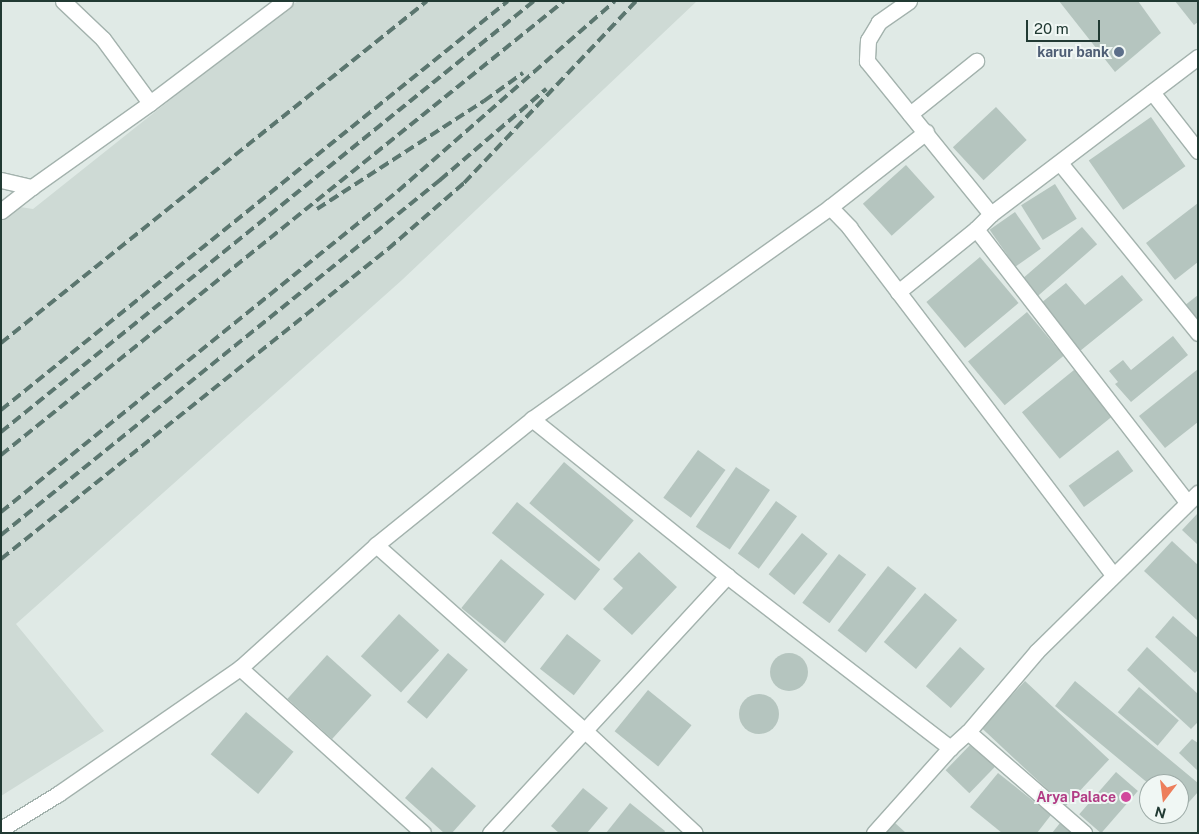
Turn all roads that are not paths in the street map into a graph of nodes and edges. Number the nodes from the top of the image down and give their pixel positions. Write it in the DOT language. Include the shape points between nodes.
graph roads {
  1 [pos="63,1"];
  2 [pos="285,1"];
  3 [pos="909,1"];
  4 [pos="1198,56"];
  5 [pos="976,61"];
  6 [pos="1152,92"];
  7 [pos="150,103"];
  8 [pos="910,114"];
  9 [pos="926,132"];
  10 [pos="1198,151"];
  11 [pos="1060,163"];
  12 [pos="1,180"];
  13 [pos="32,187"];
  14 [pos="830,207"];
  15 [pos="1,211"];
  16 [pos="991,214"];
  17 [pos="976,229"];
  18 [pos="898,292"];
  19 [pos="1198,333"];
  20 [pos="532,419"];
  21 [pos="1192,497"];
  22 [pos="376,545"];
  23 [pos="1113,575"];
  24 [pos="726,576"];
  25 [pos="240,668"];
  26 [pos="584,730"];
  27 [pos="968,732"];
  28 [pos="950,748"];
  29 [pos="1,829"];
  30 [pos="423,833"];
  31 [pos="490,833"];
  32 [pos="695,833"];
  33 [pos="874,833"];
  34 [pos="1084,833"];
  1 -- 7 [label="street" via="103,39"];
  2 -- 7 [label="street"];
  3 -- 8 [label="street" via="878,22 868,40 867,61"];
  4 -- 6 [label="street"];
  5 -- 8 [label="street"];
  6 -- 10 [label="street"];
  6 -- 11 [label="street"];
  7 -- 13 [label="street"];
  8 -- 9 [label="street"];
  9 -- 14 [label="street"];
  9 -- 16 [label="street"];
  11 -- 16 [label="street"];
  11 -- 19 [label="street"];
  12 -- 13 [label="street"];
  13 -- 15 [label="street"];
  14 -- 18 [label="street"];
  14 -- 20 [label="street"];
  16 -- 17 [label="street"];
  17 -- 18 [label="street"];
  17 -- 21 [label="street"];
  18 -- 23 [label="street"];
  20 -- 22 [label="street"];
  20 -- 24 [label="street"];
  21 -- 23 [label="street"];
  22 -- 25 [label="street"];
  22 -- 26 [label="street"];
  23 -- 27 [label="street" via="1037,651"];
  24 -- 26 [label="street"];
  24 -- 28 [label="street"];
  25 -- 29 [label="street" via="58,794"];
  25 -- 30 [label="street"];
  26 -- 31 [label="street"];
  26 -- 32 [label="street"];
  27 -- 28 [label="street"];
  27 -- 34 [label="street"];
  28 -- 33 [label="street"];
}
